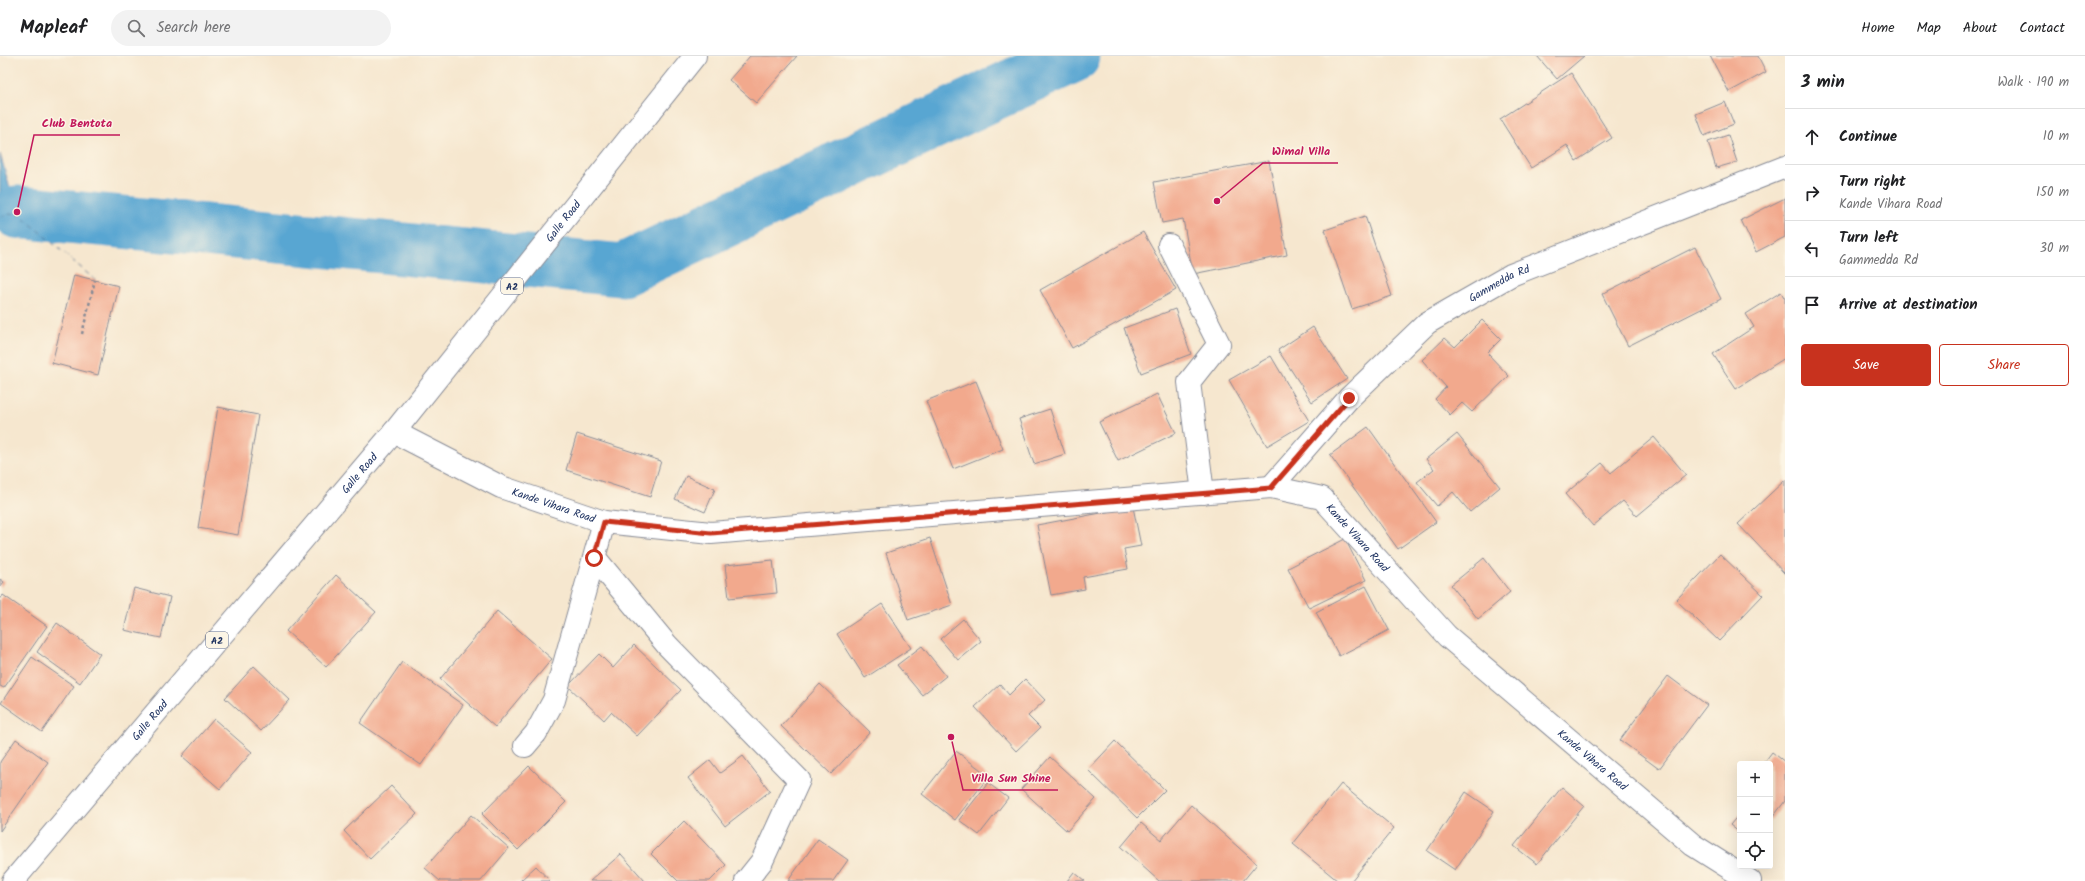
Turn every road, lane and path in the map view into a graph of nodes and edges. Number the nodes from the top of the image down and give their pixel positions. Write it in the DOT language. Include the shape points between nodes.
graph roads {
  1 [pos="695,56"];
  2 [pos="1785,167"];
  3 [pos="1169,245"];
  4 [pos="95,280"];
  5 [pos="82,334"];
  6 [pos="394,432"];
  7 [pos="1271,488"];
  8 [pos="1202,493"];
  9 [pos="604,522"];
  10 [pos="594,558"];
  11 [pos="525,746"];
  12 [pos="13,881"];
  13 [pos="746,881"];
  14 [pos="1750,881"];
  1 -- 6 [label="main road, Galle Road / A2"];
  2 -- 7 [label="main road, Gammedda Rd" via="1511,275 1427,323 1349,398"];
  3 -- 8 [label="main road" via="1219,344 1189,382"];
  4 -- 5 [label="path"];
  6 -- 9 [label="main road, Kande Vihara Road" via="501,487"];
  6 -- 12 [label="main road, Galle Road / A2"];
  7 -- 8 [label="main road, Kande Vihara Road"];
  7 -- 14 [label="main road, Kande Vihara Road" via="1322,498 1447,636 1693,845"];
  8 -- 9 [label="main road, Kande Vihara Road" via="711,533"];
  9 -- 10 [label="main road"];
  10 -- 11 [label="main road" via="554,700 536,733"];
  10 -- 13 [label="main road" via="667,645 799,780 762,861"];
}
